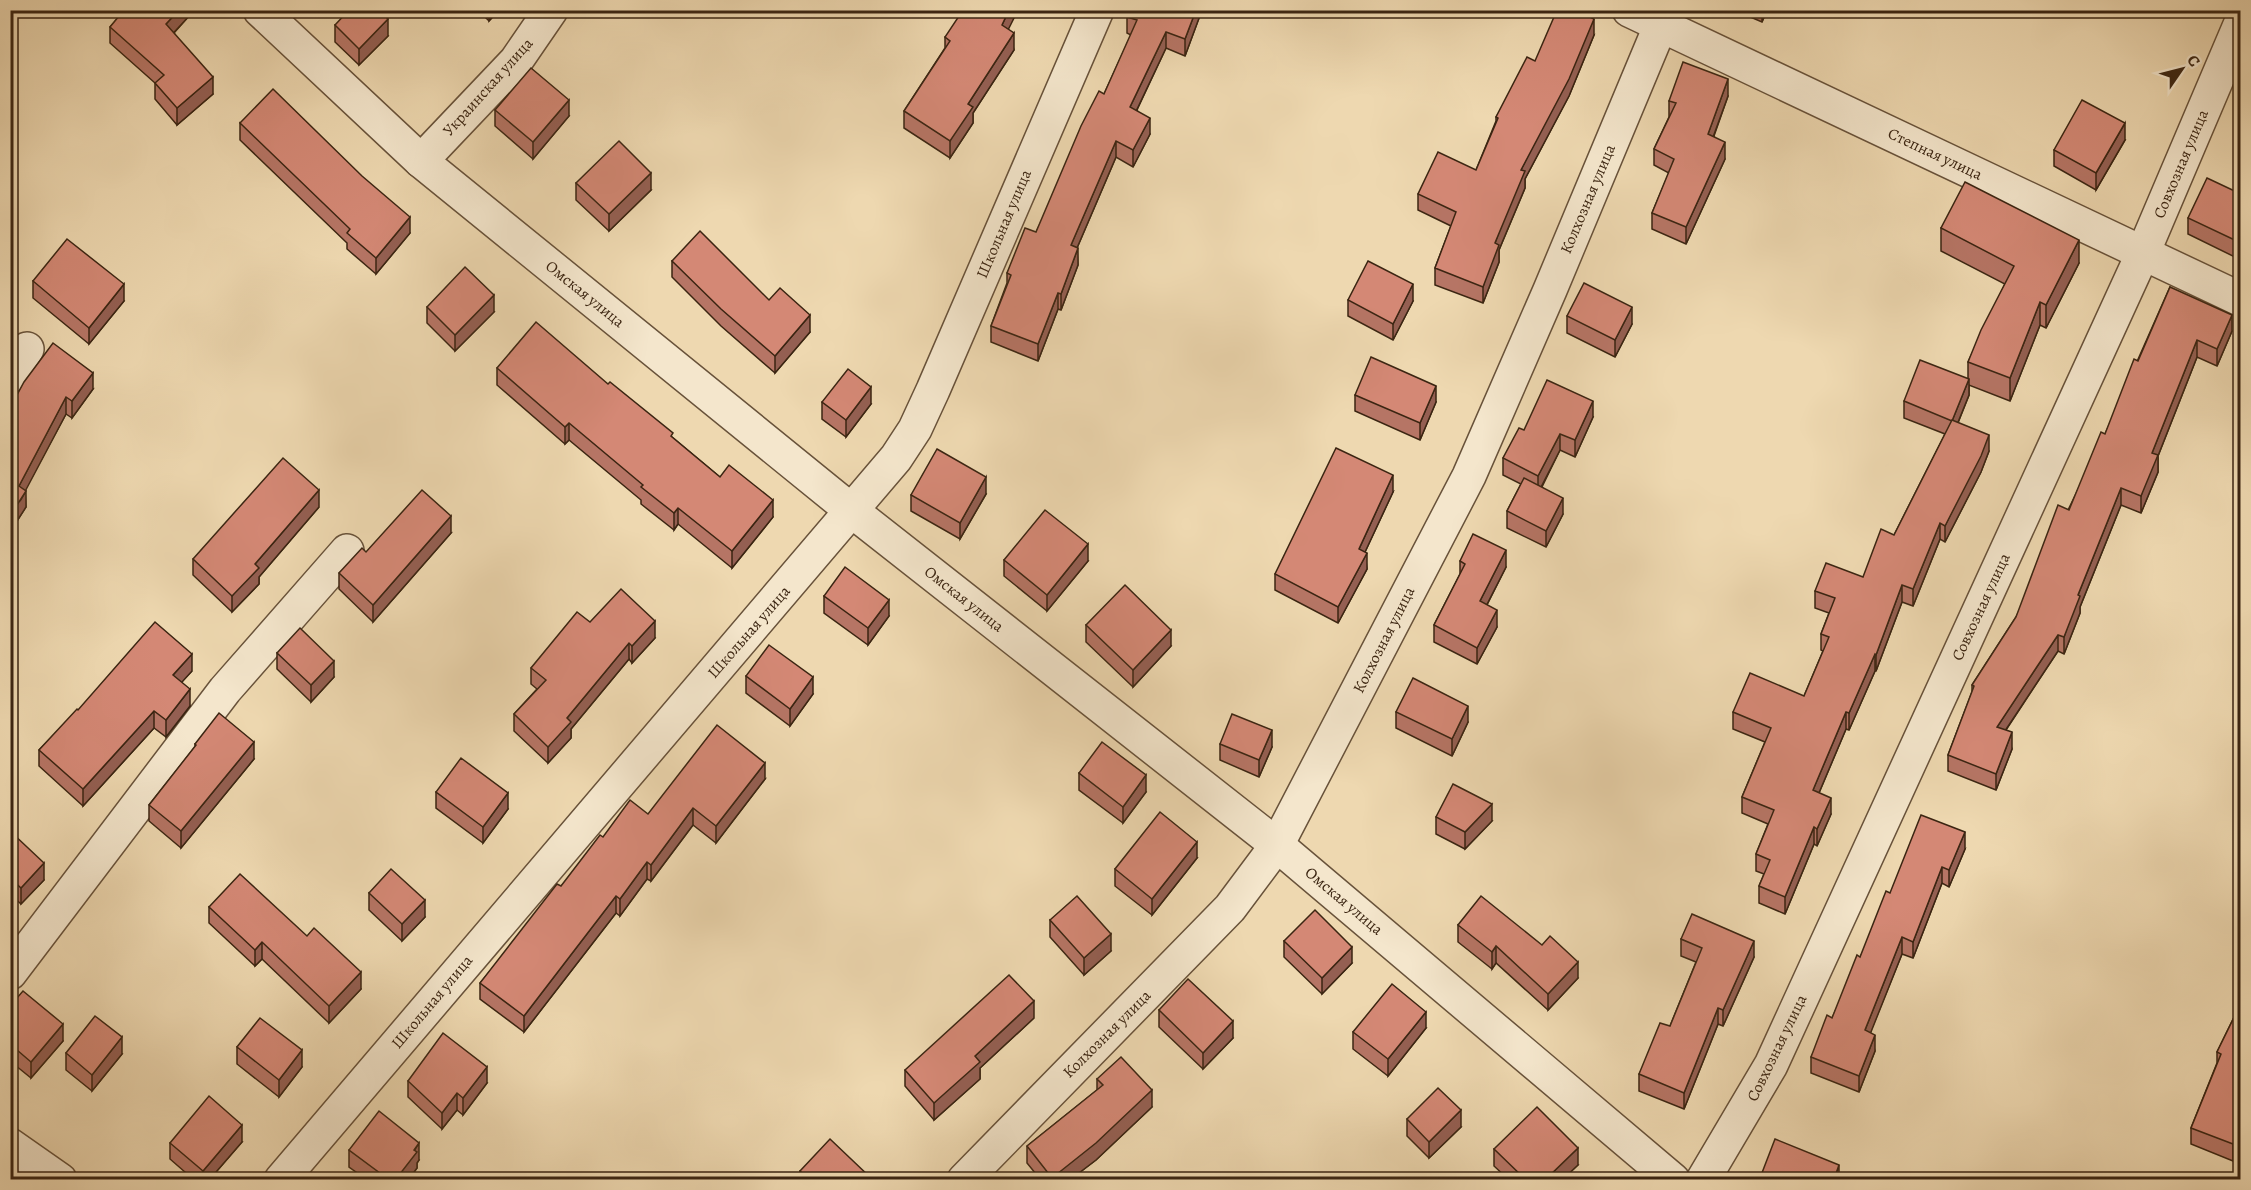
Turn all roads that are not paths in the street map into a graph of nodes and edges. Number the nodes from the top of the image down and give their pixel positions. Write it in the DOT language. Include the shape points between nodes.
graph roads {
  1 [pos="260,10"];
  2 [pos="551,10"];
  3 [pos="1097,10"];
  4 [pos="1629,10"];
  5 [pos="1664,17"];
  6 [pos="2241,25"];
  7 [pos="421,161"];
  8 [pos="2143,253"];
  9 [pos="2241,299"];
  10 [pos="852,512"];
  11 [pos="347,551"];
  12 [pos="1277,845"];
  13 [pos="10,973"];
  14 [pos="10,1145"];
  15 [pos="60,1179"];
  16 [pos="281,1179"];
  17 [pos="964,1179"];
  18 [pos="1673,1179"];
  19 [pos="1703,1179"];
  1 -- 7 [label="street, Омская улица"];
  2 -- 7 [label="street, Украинская улица" via="516,61"];
  3 -- 10 [label="street, Школьная улица" via="915,429"];
  4 -- 5 [label="street, Степная улица"];
  5 -- 8 [label="street, Степная улица"];
  5 -- 12 [label="street, Колхозная улица" via="1468,476"];
  6 -- 8 [label="street, Совхозная улица"];
  7 -- 10 [label="street, Омская улица"];
  8 -- 9 [label="street, Степная улица"];
  8 -- 19 [label="street, Совхозная улица" via="1771,1065"];
  10 -- 12 [label="street, Омская улица"];
  10 -- 16 [label="street, Школьная улица"];
  11 -- 13 [label="street" via="225,690"];
  12 -- 17 [label="street, Колхозная улица" via="1230,908"];
  12 -- 18 [label="street, Омская улица"];
  14 -- 15 [label="street"];
}
